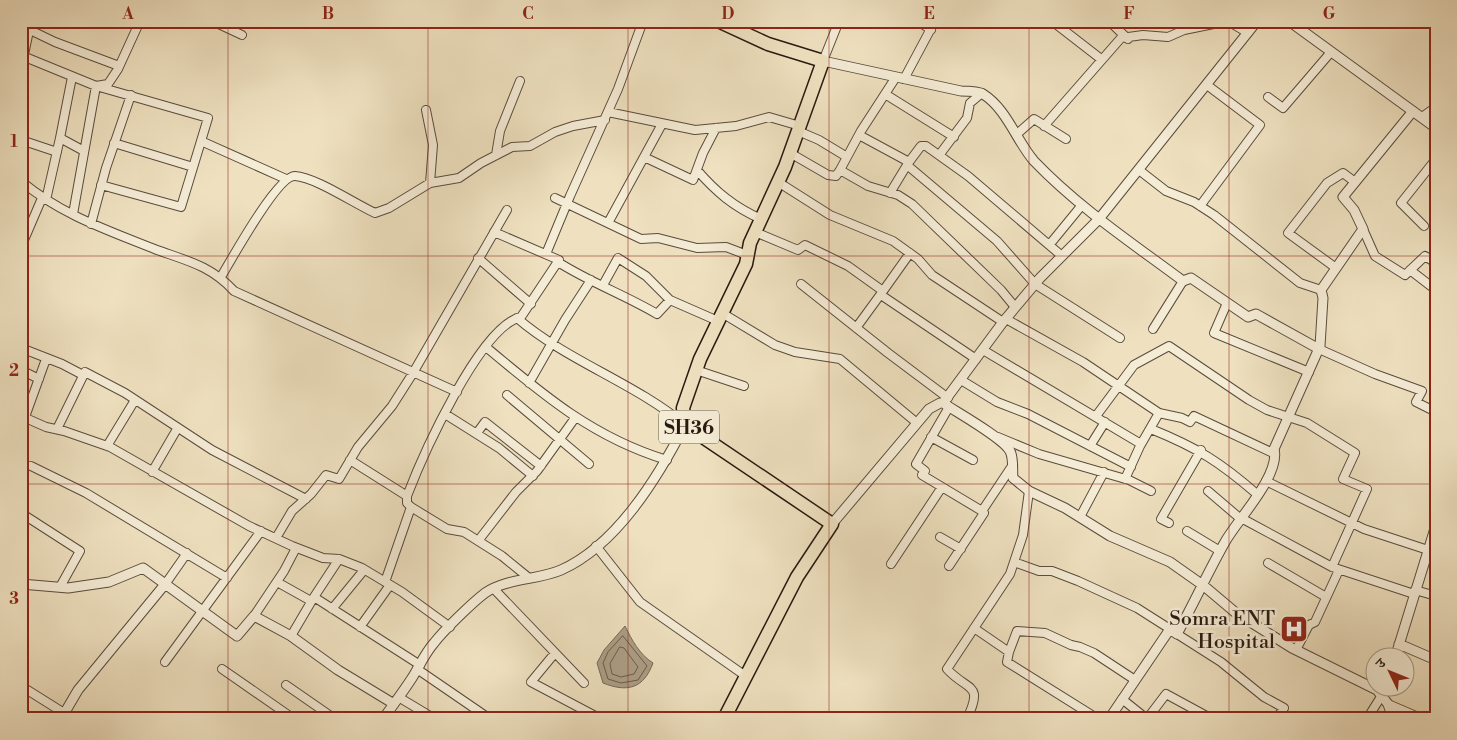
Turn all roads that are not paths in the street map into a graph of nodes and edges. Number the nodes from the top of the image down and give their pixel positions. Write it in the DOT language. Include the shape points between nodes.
graph roads {
  1 [pos="140,21"];
  2 [pos="212,21"];
  3 [pos="643,21"];
  4 [pos="718,21"];
  5 [pos="839,21"];
  6 [pos="918,21"];
  7 [pos="936,21"];
  8 [pos="1052,21"];
  9 [pos="1109,21"];
  10 [pos="1257,21"];
  11 [pos="1289,21"];
  12 [pos="31,25"];
  13 [pos="931,30"];
  14 [pos="1248,33"];
  15 [pos="242,35"];
  16 [pos="1128,39"];
  17 [pos="1331,52"];
  18 [pos="25,57"];
  19 [pos="1101,59"];
  20 [pos="823,61"];
  21 [pos="119,66"];
  22 [pos="21,69"];
  23 [pos="72,77"];
  24 [pos="900,78"];
  25 [pos="520,81"];
  26 [pos="1207,85"];
  27 [pos="96,86"];
  28 [pos="982,93"];
  29 [pos="885,94"];
  30 [pos="131,95"];
  31 [pos="1268,96"];
  32 [pos="1436,107"];
  33 [pos="426,110"];
  34 [pos="1413,111"];
  35 [pos="608,112"];
  36 [pos="1422,118"];
  37 [pos="605,120"];
  38 [pos="662,124"];
  39 [pos="1044,126"];
  40 [pos="716,128"];
  41 [pos="1436,128"];
  42 [pos="799,129"];
  43 [pos="859,134"];
  44 [pos="1017,134"];
  45 [pos="954,137"];
  46 [pos="60,138"];
  47 [pos="1066,139"];
  48 [pos="21,140"];
  49 [pos="201,140"];
  50 [pos="114,142"];
  51 [pos="84,151"];
  52 [pos="57,152"];
  53 [pos="790,152"];
  54 [pos="940,154"];
  55 [pos="496,155"];
  56 [pos="644,158"];
  57 [pos="847,158"];
  58 [pos="1436,159"];
  59 [pos="908,163"];
  60 [pos="193,167"];
  61 [pos="697,170"];
  62 [pos="840,170"];
  63 [pos="1139,170"];
  64 [pos="286,178"];
  65 [pos="21,182"];
  66 [pos="778,182"];
  67 [pos="1355,182"];
  68 [pos="430,183"];
  69 [pos="101,185"];
  70 [pos="890,193"];
  71 [pos="555,198"];
  72 [pos="44,199"];
  73 [pos="567,202"];
  74 [pos="1082,205"];
  75 [pos="1200,206"];
  76 [pos="507,210"];
  77 [pos="72,214"];
  78 [pos="761,219"];
  79 [pos="1099,219"];
  80 [pos="608,223"];
  81 [pos="91,224"];
  82 [pos="1424,226"];
  83 [pos="1363,229"];
  84 [pos="494,232"];
  85 [pos="755,232"];
  86 [pos="1050,244"];
  87 [pos="21,247"];
  88 [pos="546,254"];
  89 [pos="910,254"];
  90 [pos="748,255"];
  91 [pos="1436,255"];
  92 [pos="1062,256"];
  93 [pos="478,258"];
  94 [pos="558,262"];
  95 [pos="1336,268"];
  96 [pos="1410,270"];
  97 [pos="221,276"];
  98 [pos="591,280"];
  99 [pos="1183,281"];
  100 [pos="801,284"];
  101 [pos="1035,284"];
  102 [pos="603,285"];
  103 [pos="1320,290"];
  104 [pos="1436,290"];
  105 [pos="882,293"];
  106 [pos="670,300"];
  107 [pos="1227,303"];
  108 [pos="530,304"];
  109 [pos="1015,307"];
  110 [pos="720,317"];
  111 [pos="517,318"];
  112 [pos="1004,321"];
  113 [pos="856,328"];
  114 [pos="1153,329"];
  115 [pos="1120,338"];
  116 [pos="552,342"];
  117 [pos="486,347"];
  118 [pos="21,348"];
  119 [pos="1319,349"];
  120 [pos="983,350"];
  121 [pos="46,359"];
  122 [pos="976,360"];
  123 [pos="21,370"];
  124 [pos="696,370"];
  125 [pos="1309,372"];
  126 [pos="414,373"];
  127 [pos="83,375"];
  128 [pos="39,379"];
  129 [pos="961,380"];
  130 [pos="529,383"];
  131 [pos="1118,385"];
  132 [pos="744,386"];
  133 [pos="457,392"];
  134 [pos="507,395"];
  135 [pos="135,400"];
  136 [pos="947,403"];
  137 [pos="1436,412"];
  138 [pos="1160,413"];
  139 [pos="445,414"];
  140 [pos="1096,416"];
  141 [pos="23,417"];
  142 [pos="575,418"];
  143 [pos="1288,418"];
  144 [pos="1105,422"];
  145 [pos="917,423"];
  146 [pos="685,425"];
  147 [pos="177,428"];
  148 [pos="58,429"];
  149 [pos="1152,429"];
  150 [pos="477,433"];
  151 [pos="992,435"];
  152 [pos="931,437"];
  153 [pos="560,439"];
  154 [pos="1141,444"];
  155 [pos="107,446"];
  156 [pos="1090,446"];
  157 [pos="1201,450"];
  158 [pos="1276,454"];
  159 [pos="350,460"];
  160 [pos="667,460"];
  161 [pos="973,460"];
  162 [pos="590,464"];
  163 [pos="31,466"];
  164 [pos="541,466"];
  165 [pos="1012,466"];
  166 [pos="1131,466"];
  167 [pos="152,472"];
  168 [pos="1104,472"];
  169 [pos="533,476"];
  170 [pos="1125,478"];
  171 [pos="1266,481"];
  172 [pos="942,487"];
  173 [pos="1029,491"];
  174 [pos="1151,491"];
  175 [pos="1208,492"];
  176 [pos="1258,495"];
  177 [pos="407,496"];
  178 [pos="306,499"];
  179 [pos="411,507"];
  180 [pos="982,511"];
  181 [pos="21,513"];
  182 [pos="1080,518"];
  183 [pos="1242,519"];
  184 [pos="1351,522"];
  185 [pos="1169,523"];
  186 [pos="832,524"];
  187 [pos="1436,525"];
  188 [pos="261,531"];
  189 [pos="1187,531"];
  190 [pos="940,537"];
  191 [pos="276,538"];
  192 [pos="478,541"];
  193 [pos="596,546"];
  194 [pos="296,548"];
  195 [pos="961,549"];
  196 [pos="1428,550"];
  197 [pos="1220,551"];
  198 [pos="187,554"];
  199 [pos="339,558"];
  200 [pos="1014,562"];
  201 [pos="1268,563"];
  202 [pos="891,564"];
  203 [pos="949,566"];
  204 [pos="1335,568"];
  205 [pos="364,570"];
  206 [pos="227,578"];
  207 [pos="529,578"];
  208 [pos="277,582"];
  209 [pos="166,583"];
  210 [pos="21,584"];
  211 [pos="387,584"];
  212 [pos="1204,586"];
  213 [pos="60,587"];
  214 [pos="494,589"];
  215 [pos="1415,592"];
  216 [pos="1436,596"];
  217 [pos="1326,597"];
  218 [pos="312,599"];
  219 [pos="332,608"];
  220 [pos="204,610"];
  221 [pos="254,616"];
  222 [pos="360,627"];
  223 [pos="450,627"];
  224 [pos="974,628"];
  225 [pos="1174,631"];
  226 [pos="291,636"];
  227 [pos="1399,644"];
  228 [pos="1398,648"];
  229 [pos="1296,650"];
  230 [pos="1009,652"];
  231 [pos="555,653"];
  232 [pos="1436,660"];
  233 [pos="165,662"];
  234 [pos="419,667"];
  235 [pos="222,669"];
  236 [pos="747,677"];
  237 [pos="1135,680"];
  238 [pos="584,682"];
  239 [pos="1364,684"];
  240 [pos="286,685"];
  241 [pos="21,686"];
  242 [pos="1380,698"];
  243 [pos="1386,698"];
  244 [pos="1122,699"];
  245 [pos="397,701"];
  246 [pos="1388,704"];
  247 [pos="62,716"];
  248 [pos="294,719"];
  249 [pos="334,719"];
  250 [pos="384,719"];
  251 [pos="435,719"];
  252 [pos="490,719"];
  253 [pos="601,719"];
  254 [pos="724,719"];
  255 [pos="967,719"];
  256 [pos="1098,719"];
  257 [pos="1110,719"];
  258 [pos="1147,719"];
  259 [pos="1212,719"];
  260 [pos="1276,719"];
  261 [pos="1367,719"];
  262 [pos="1394,719"];
  263 [pos="1423,719"];
  1 -- 21 [label="street"];
  2 -- 15 [label="street"];
  3 -- 35 [label="street"];
  4 -- 20 [label="highway" via="768,44"];
  5 -- 20 [label="street"];
  6 -- 13 [label="street"];
  7 -- 13 [label="street"];
  8 -- 19 [label="street"];
  9 -- 16 [label="street"];
  10 -- 14 [label="street"];
  11 -- 17 [label="street"];
  12 -- 18 [label="street"];
  12 -- 21 [label="street" via="55,42"];
  13 -- 24 [label="street"];
  14 -- 16 [label="street" via="1228,21 1184,30 1168,37 1143,35"];
  14 -- 26 [label="street"];
  16 -- 19 [label="street" via="1118,40"];
  17 -- 31 [label="street" via="1283,108"];
  17 -- 34 [label="street"];
  18 -- 22 [label="street"];
  18 -- 23 [label="street"];
  19 -- 39 [label="street"];
  20 -- 24 [label="street"];
  20 -- 42 [label="highway, SH36"];
  21 -- 27 [label="street" via="108,84"];
  23 -- 27 [label="street"];
  23 -- 46 [label="street"];
  24 -- 28 [label="street"];
  24 -- 29 [label="street"];
  25 -- 55 [label="street" via="500,132"];
  26 -- 63 [label="street"];
  26 -- 75 [label="street" via="1260,125"];
  27 -- 30 [label="street"];
  27 -- 51 [label="street"];
  28 -- 44 [label="street" via="1011,123"];
  28 -- 45 [label="street" via="970,103 967,118"];
  29 -- 43 [label="street"];
  29 -- 45 [label="street"];
  30 -- 49 [label="street" via="208,118"];
  30 -- 50 [label="street"];
  32 -- 36 [label="street"];
  33 -- 68 [label="street" via="433,145"];
  34 -- 36 [label="street"];
  34 -- 67 [label="street"];
  35 -- 37 [label="street"];
  35 -- 38 [label="street"];
  36 -- 41 [label="street"];
  37 -- 55 [label="street" via="573,126 530,146 512,147"];
  37 -- 73 [label="street"];
  38 -- 40 [label="street" via="695,130"];
  38 -- 56 [label="street"];
  39 -- 44 [label="street" via="1034,119"];
  39 -- 47 [label="street"];
  40 -- 42 [label="street" via="770,117"];
  40 -- 61 [label="street"];
  42 -- 53 [label="highway, SH36"];
  42 -- 57 [label="street"];
  43 -- 57 [label="street"];
  43 -- 59 [label="street"];
  44 -- 74 [label="street" via="1033,159"];
  45 -- 54 [label="street"];
  46 -- 51 [label="street"];
  46 -- 52 [label="street"];
  48 -- 52 [label="street"];
  49 -- 60 [label="street"];
  49 -- 64 [label="street"];
  50 -- 60 [label="street"];
  50 -- 69 [label="street"];
  51 -- 77 [label="street"];
  52 -- 72 [label="street"];
  53 -- 62 [label="street" via="828,175 836,176"];
  53 -- 66 [label="highway, SH36"];
  54 -- 59 [label="street" via="921,146"];
  54 -- 86 [label="street"];
  55 -- 68 [label="street" via="458,178"];
  56 -- 61 [label="street" via="693,180"];
  56 -- 80 [label="street"];
  57 -- 62 [label="street"];
  58 -- 82 [label="street" via="1401,203"];
  59 -- 70 [label="street"];
  59 -- 101 [label="street" via="997,241"];
  60 -- 69 [label="street" via="181,207"];
  61 -- 78 [label="street" via="729,202"];
  62 -- 70 [label="street" via="868,186"];
  63 -- 75 [label="street" via="1166,191"];
  63 -- 79 [label="street"];
  64 -- 68 [label="street" via="294,176 312,181 375,213"];
  64 -- 97 [label="street" via="269,198"];
  65 -- 72 [label="street"];
  66 -- 78 [label="highway, SH36"];
  66 -- 89 [label="street" via="830,215 893,240"];
  67 -- 83 [label="street" via="1343,196"];
  67 -- 95 [label="street" via="1343,173 1327,183 1288,233"];
  69 -- 81 [label="street"];
  70 -- 109 [label="street" via="898,195 928,218"];
  71 -- 73 [label="street"];
  72 -- 77 [label="street"];
  72 -- 87 [label="street"];
  73 -- 80 [label="street"];
  73 -- 88 [label="street"];
  74 -- 79 [label="street"];
  74 -- 86 [label="street"];
  75 -- 103 [label="street" via="1300,283"];
  76 -- 84 [label="street"];
  77 -- 81 [label="street"];
  78 -- 85 [label="highway, SH36"];
  79 -- 92 [label="street"];
  79 -- 99 [label="street"];
  80 -- 90 [label="street" via="641,239 658,238 696,248 726,247"];
  81 -- 97 [label="street"];
  83 -- 95 [label="street"];
  83 -- 96 [label="street" via="1375,256 1405,276"];
  84 -- 88 [label="street"];
  84 -- 93 [label="street"];
  85 -- 90 [label="highway, SH36"];
  85 -- 105 [label="street" via="798,250 805,245 848,266"];
  86 -- 92 [label="street"];
  88 -- 94 [label="street"];
  89 -- 105 [label="street"];
  89 -- 112 [label="street" via="932,275"];
  90 -- 110 [label="highway, SH36"];
  91 -- 96 [label="street" via="1431,260 1425,256"];
  92 -- 101 [label="street"];
  93 -- 108 [label="street"];
  93 -- 126 [label="street"];
  94 -- 98 [label="street"];
  94 -- 108 [label="street"];
  95 -- 103 [label="street"];
  96 -- 104 [label="street"];
  97 -- 126 [label="street" via="234,291"];
  98 -- 102 [label="street"];
  98 -- 116 [label="street"];
  99 -- 107 [label="street" via="1191,278"];
  99 -- 114 [label="street"];
  100 -- 113 [label="street"];
  101 -- 109 [label="street"];
  101 -- 115 [label="street"];
  102 -- 106 [label="street" via="657,314"];
  102 -- 106 [label="street" via="618,258 646,276"];
  103 -- 119 [label="street" via="1324,298"];
  105 -- 113 [label="street"];
  105 -- 122 [label="street"];
  106 -- 110 [label="street"];
  107 -- 119 [label="street" via="1248,317 1256,314"];
  107 -- 125 [label="street" via="1214,332"];
  108 -- 111 [label="street"];
  109 -- 112 [label="street"];
  110 -- 124 [label="highway, SH36"];
  110 -- 145 [label="street" via="795,352 840,359"];
  111 -- 116 [label="street"];
  111 -- 117 [label="street" via="511,319"];
  112 -- 120 [label="street"];
  112 -- 131 [label="street" via="1083,362"];
  113 -- 136 [label="street"];
  116 -- 130 [label="street"];
  116 -- 146 [label="street" via="669,411"];
  117 -- 130 [label="street"];
  117 -- 133 [label="street"];
  118 -- 121 [label="street"];
  119 -- 125 [label="street"];
  119 -- 137 [label="street" via="1422,391 1416,402"];
  120 -- 122 [label="street"];
  120 -- 140 [label="street"];
  121 -- 127 [label="street"];
  121 -- 128 [label="street"];
  122 -- 129 [label="street"];
  123 -- 128 [label="street"];
  124 -- 132 [label="street"];
  124 -- 146 [label="highway, SH36" via="683,408"];
  125 -- 143 [label="street"];
  126 -- 133 [label="street"];
  126 -- 159 [label="street"];
  127 -- 135 [label="street" via="85,372"];
  127 -- 148 [label="street"];
  128 -- 141 [label="street"];
  129 -- 136 [label="street"];
  129 -- 156 [label="street" via="997,402"];
  130 -- 142 [label="street"];
  131 -- 138 [label="street"];
  131 -- 140 [label="street"];
  131 -- 143 [label="street" via="1134,365 1169,346 1249,400"];
  133 -- 139 [label="street"];
  134 -- 153 [label="street"];
  135 -- 147 [label="street"];
  135 -- 155 [label="street"];
  136 -- 145 [label="street" via="930,408"];
  136 -- 151 [label="street"];
  136 -- 152 [label="street"];
  138 -- 149 [label="street"];
  138 -- 158 [label="street" via="1190,422 1194,416"];
  139 -- 150 [label="street"];
  139 -- 177 [label="street" via="425,450"];
  140 -- 144 [label="street"];
  141 -- 148 [label="street"];
  142 -- 153 [label="street"];
  142 -- 160 [label="street" via="610,438"];
  143 -- 158 [label="street" via="1274,449"];
  143 -- 184 [label="street" via="1307,423 1355,453 1343,478 1367,489"];
  144 -- 154 [label="street"];
  144 -- 156 [label="street"];
  145 -- 186 [label="street"];
  146 -- 160 [label="street"];
  146 -- 186 [label="highway, SH36"];
  147 -- 167 [label="street"];
  147 -- 178 [label="street"];
  148 -- 155 [label="street"];
  149 -- 154 [label="street"];
  149 -- 157 [label="street"];
  150 -- 164 [label="street" via="485,422"];
  150 -- 169 [label="street"];
  151 -- 165 [label="street" via="1010,449"];
  151 -- 168 [label="street" via="1039,454"];
  152 -- 161 [label="street"];
  152 -- 172 [label="street" via="916,464 925,471 922,475"];
  153 -- 162 [label="street"];
  153 -- 164 [label="street"];
  154 -- 166 [label="street"];
  155 -- 167 [label="street"];
  156 -- 166 [label="street"];
  157 -- 176 [label="street"];
  157 -- 185 [label="street" via="1160,519"];
  158 -- 171 [label="street"];
  159 -- 177 [label="street"];
  159 -- 178 [label="street" via="339,479 326,475"];
  160 -- 193 [label="street" via="629,513"];
  163 -- 198 [label="street" via="86,493"];
  164 -- 169 [label="street"];
  165 -- 173 [label="street" via="1013,478"];
  165 -- 180 [label="street"];
  166 -- 170 [label="street"];
  167 -- 188 [label="street"];
  168 -- 170 [label="street"];
  168 -- 182 [label="street"];
  169 -- 192 [label="street" via="516,492"];
  170 -- 174 [label="street"];
  171 -- 176 [label="street"];
  171 -- 184 [label="street"];
  172 -- 180 [label="street"];
  172 -- 202 [label="street"];
  173 -- 182 [label="street"];
  173 -- 200 [label="street" via="1023,535"];
  175 -- 183 [label="street"];
  176 -- 183 [label="street"];
  177 -- 179 [label="street" via="406,503"];
  178 -- 191 [label="street" via="292,511"];
  179 -- 192 [label="street" via="447,529 464,532"];
  179 -- 211 [label="street"];
  180 -- 195 [label="street" via="984,513"];
  181 -- 213 [label="street" via="80,551"];
  182 -- 212 [label="street" via="1110,536 1170,562"];
  183 -- 197 [label="street"];
  183 -- 204 [label="street"];
  184 -- 196 [label="street"];
  184 -- 204 [label="street"];
  186 -- 236 [label="highway" via="797,577"];
  187 -- 196 [label="street"];
  188 -- 191 [label="street"];
  188 -- 206 [label="street"];
  189 -- 197 [label="street"];
  190 -- 195 [label="street"];
  191 -- 194 [label="street"];
  192 -- 207 [label="street"];
  193 -- 207 [label="street" via="561,570"];
  193 -- 236 [label="street" via="640,602"];
  194 -- 199 [label="street" via="323,558"];
  194 -- 208 [label="street"];
  195 -- 203 [label="street"];
  196 -- 215 [label="street"];
  197 -- 212 [label="street"];
  198 -- 206 [label="street"];
  198 -- 209 [label="street"];
  199 -- 205 [label="street"];
  199 -- 218 [label="street"];
  200 -- 224 [label="street" via="1010,574"];
  200 -- 225 [label="street" via="1078,581 1137,608"];
  201 -- 217 [label="street"];
  204 -- 215 [label="street"];
  204 -- 217 [label="street"];
  205 -- 211 [label="street"];
  205 -- 219 [label="street"];
  206 -- 220 [label="street"];
  207 -- 214 [label="street"];
  208 -- 218 [label="street"];
  208 -- 221 [label="street"];
  209 -- 213 [label="street" via="143,568 109,582"];
  209 -- 220 [label="street"];
  209 -- 247 [label="street" via="78,690"];
  210 -- 213 [label="street"];
  211 -- 222 [label="street"];
  211 -- 223 [label="street"];
  212 -- 225 [label="street"];
  212 -- 229 [label="street" via="1236,613"];
  214 -- 223 [label="street" via="477,600"];
  214 -- 231 [label="street"];
  215 -- 216 [label="street"];
  215 -- 227 [label="street"];
  217 -- 229 [label="street" via="1315,622 1309,624"];
  218 -- 219 [label="street"];
  218 -- 226 [label="street"];
  219 -- 222 [label="street"];
  220 -- 221 [label="street" via="237,636"];
  220 -- 233 [label="street"];
  221 -- 226 [label="street"];
  222 -- 234 [label="street"];
  223 -- 234 [label="street" via="434,643"];
  224 -- 230 [label="street"];
  224 -- 255 [label="street" via="947,669 974,693 976,700"];
  225 -- 237 [label="street"];
  225 -- 260 [label="street" via="1284,708"];
  226 -- 245 [label="street" via="338,670"];
  227 -- 228 [label="street"];
  227 -- 232 [label="street"];
  229 -- 239 [label="street"];
  230 -- 237 [label="street" via="1017,631 1044,633 1094,653"];
  230 -- 256 [label="street" via="1007,662"];
  231 -- 238 [label="street"];
  231 -- 253 [label="street" via="531,682"];
  234 -- 245 [label="street"];
  234 -- 252 [label="street"];
  235 -- 248 [label="street"];
  236 -- 254 [label="highway"];
  237 -- 244 [label="street"];
  240 -- 249 [label="street"];
  241 -- 247 [label="street"];
  242 -- 261 [label="street"];
  243 -- 246 [label="street"];
  244 -- 257 [label="street"];
  244 -- 258 [label="street"];
  245 -- 250 [label="street"];
  245 -- 251 [label="street"];
  246 -- 262 [label="street"];
  246 -- 263 [label="street"];
  258 -- 259 [label="street" via="1166,694"];
}
